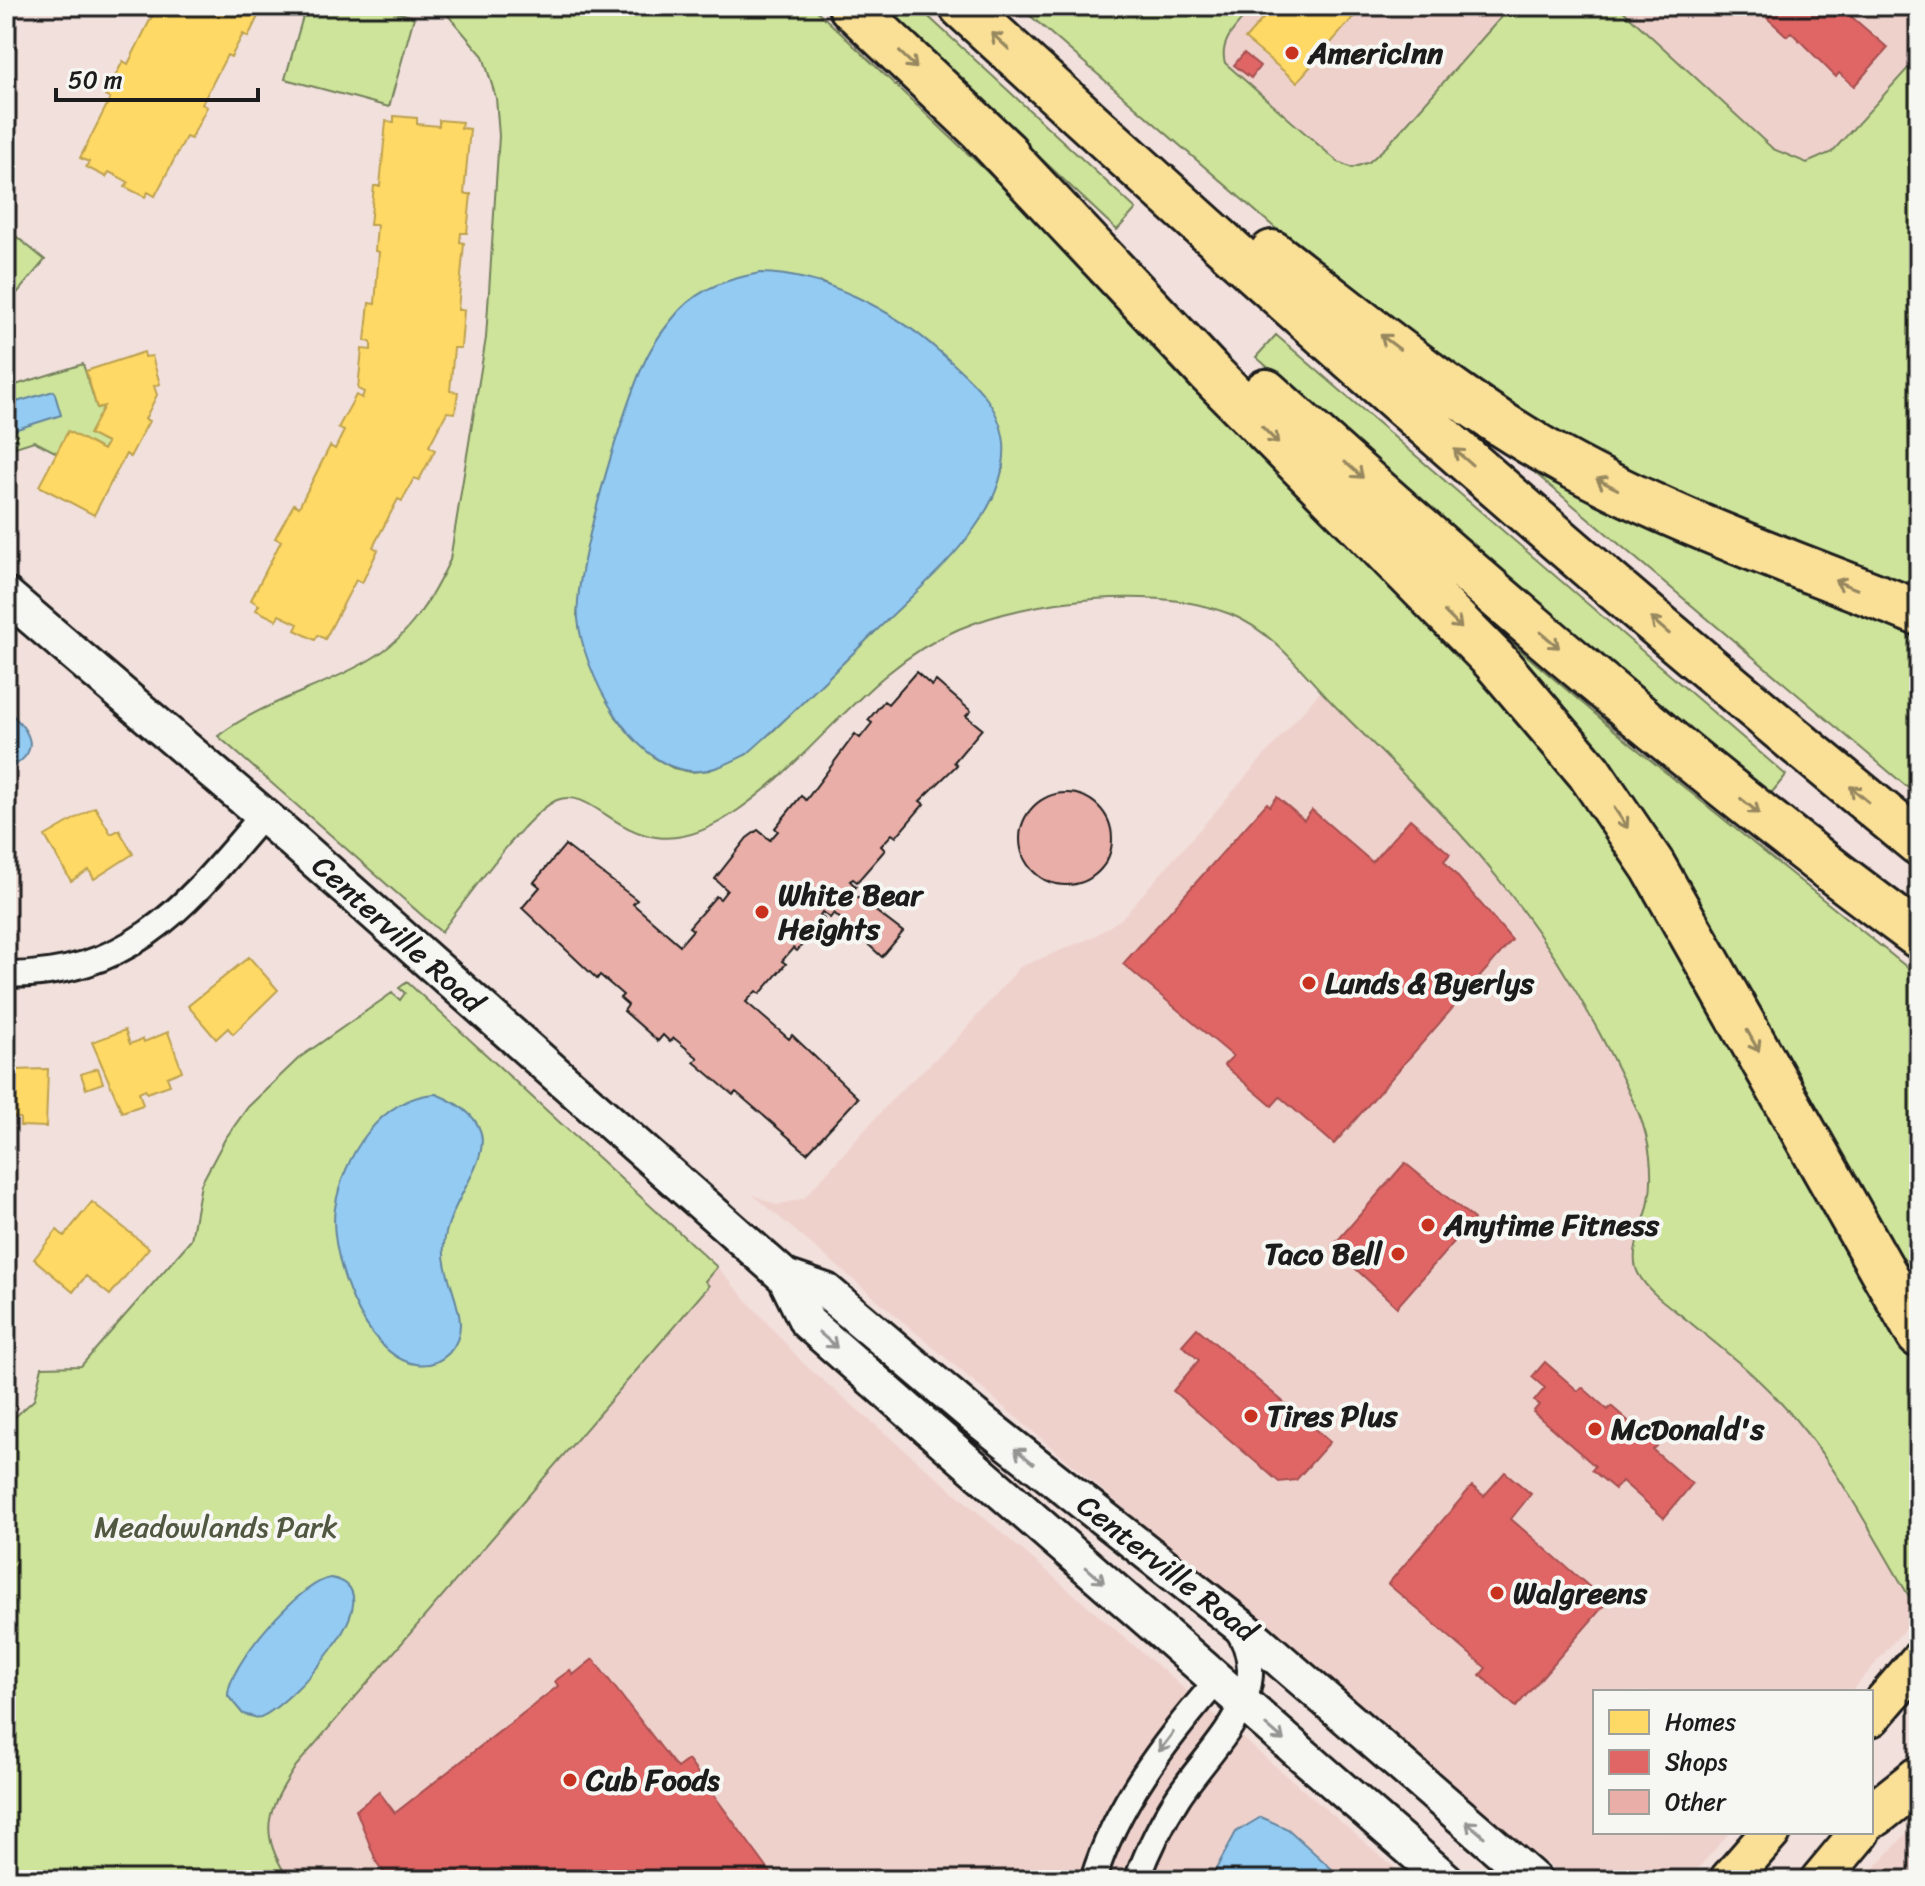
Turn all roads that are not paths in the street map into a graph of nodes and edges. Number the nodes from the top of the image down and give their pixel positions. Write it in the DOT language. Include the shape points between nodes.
graph roads {
  1 [pos="851,6"];
  2 [pos="962,6"];
  3 [pos="1038,76"];
  4 [pos="985,134"];
  5 [pos="6,595"];
  6 [pos="1919,613"];
  7 [pos="263,815"];
  8 [pos="1919,843"];
  9 [pos="1919,936"];
  10 [pos="6,975"];
  11 [pos="785,1277"];
  12 [pos="1919,1335"];
  13 [pos="1225,1613"];
  14 [pos="1919,1661"];
  15 [pos="1216,1682"];
  16 [pos="1244,1706"];
  17 [pos="1873,1715"];
  18 [pos="1919,1761"];
  19 [pos="1919,1779"];
  20 [pos="1873,1816"];
  21 [pos="1873,1818"];
  22 [pos="1769,1834"];
  23 [pos="1858,1834"];
  24 [pos="1093,1880"];
  25 [pos="1137,1880"];
  26 [pos="1446,1880"];
  27 [pos="1534,1880"];
  28 [pos="1729,1880"];
  29 [pos="1820,1880"];
  1 -- 4 [label="highway, one-way"];
  3 -- 2 [label="highway, one-way"];
  6 -- 3 [label="highway, one-way" via="1666,512 1520,436"];
  8 -- 3 [label="highway, one-way" via="1494,484"];
  4 -- 9 [label="highway, one-way" via="1442,547 1821,864"];
  4 -- 12 [label="highway, one-way" via="1209,372 1494,660 1581,762 1653,866"];
  5 -- 7 [label="main road, Centerville Road"];
  7 -- 10 [label="street" via="179,910 143,938 75,968"];
  7 -- 11 [label="main road, Centerville Road"];
  13 -- 11 [label="main road, Centerville Road, one-way" via="974,1416 826,1291"];
  11 -- 15 [label="main road, Centerville Road, one-way" via="807,1322"];
  13 -- 16 [label="street" via="1250,1659"];
  27 -- 13 [label="main road, Centerville Road, one-way"];
  14 -- 17 [label="main road"];
  15 -- 16 [label="main road, Centerville Road"];
  15 -- 24 [label="street, one-way" via="1139,1781"];
  16 -- 25 [label="street" via="1176,1800"];
  16 -- 26 [label="main road, Centerville Road, one-way"];
  18 -- 20 [label="main road"];
  19 -- 21 [label="highway"];
  22 -- 28 [label="main road"];
  23 -- 29 [label="main road"];
}
